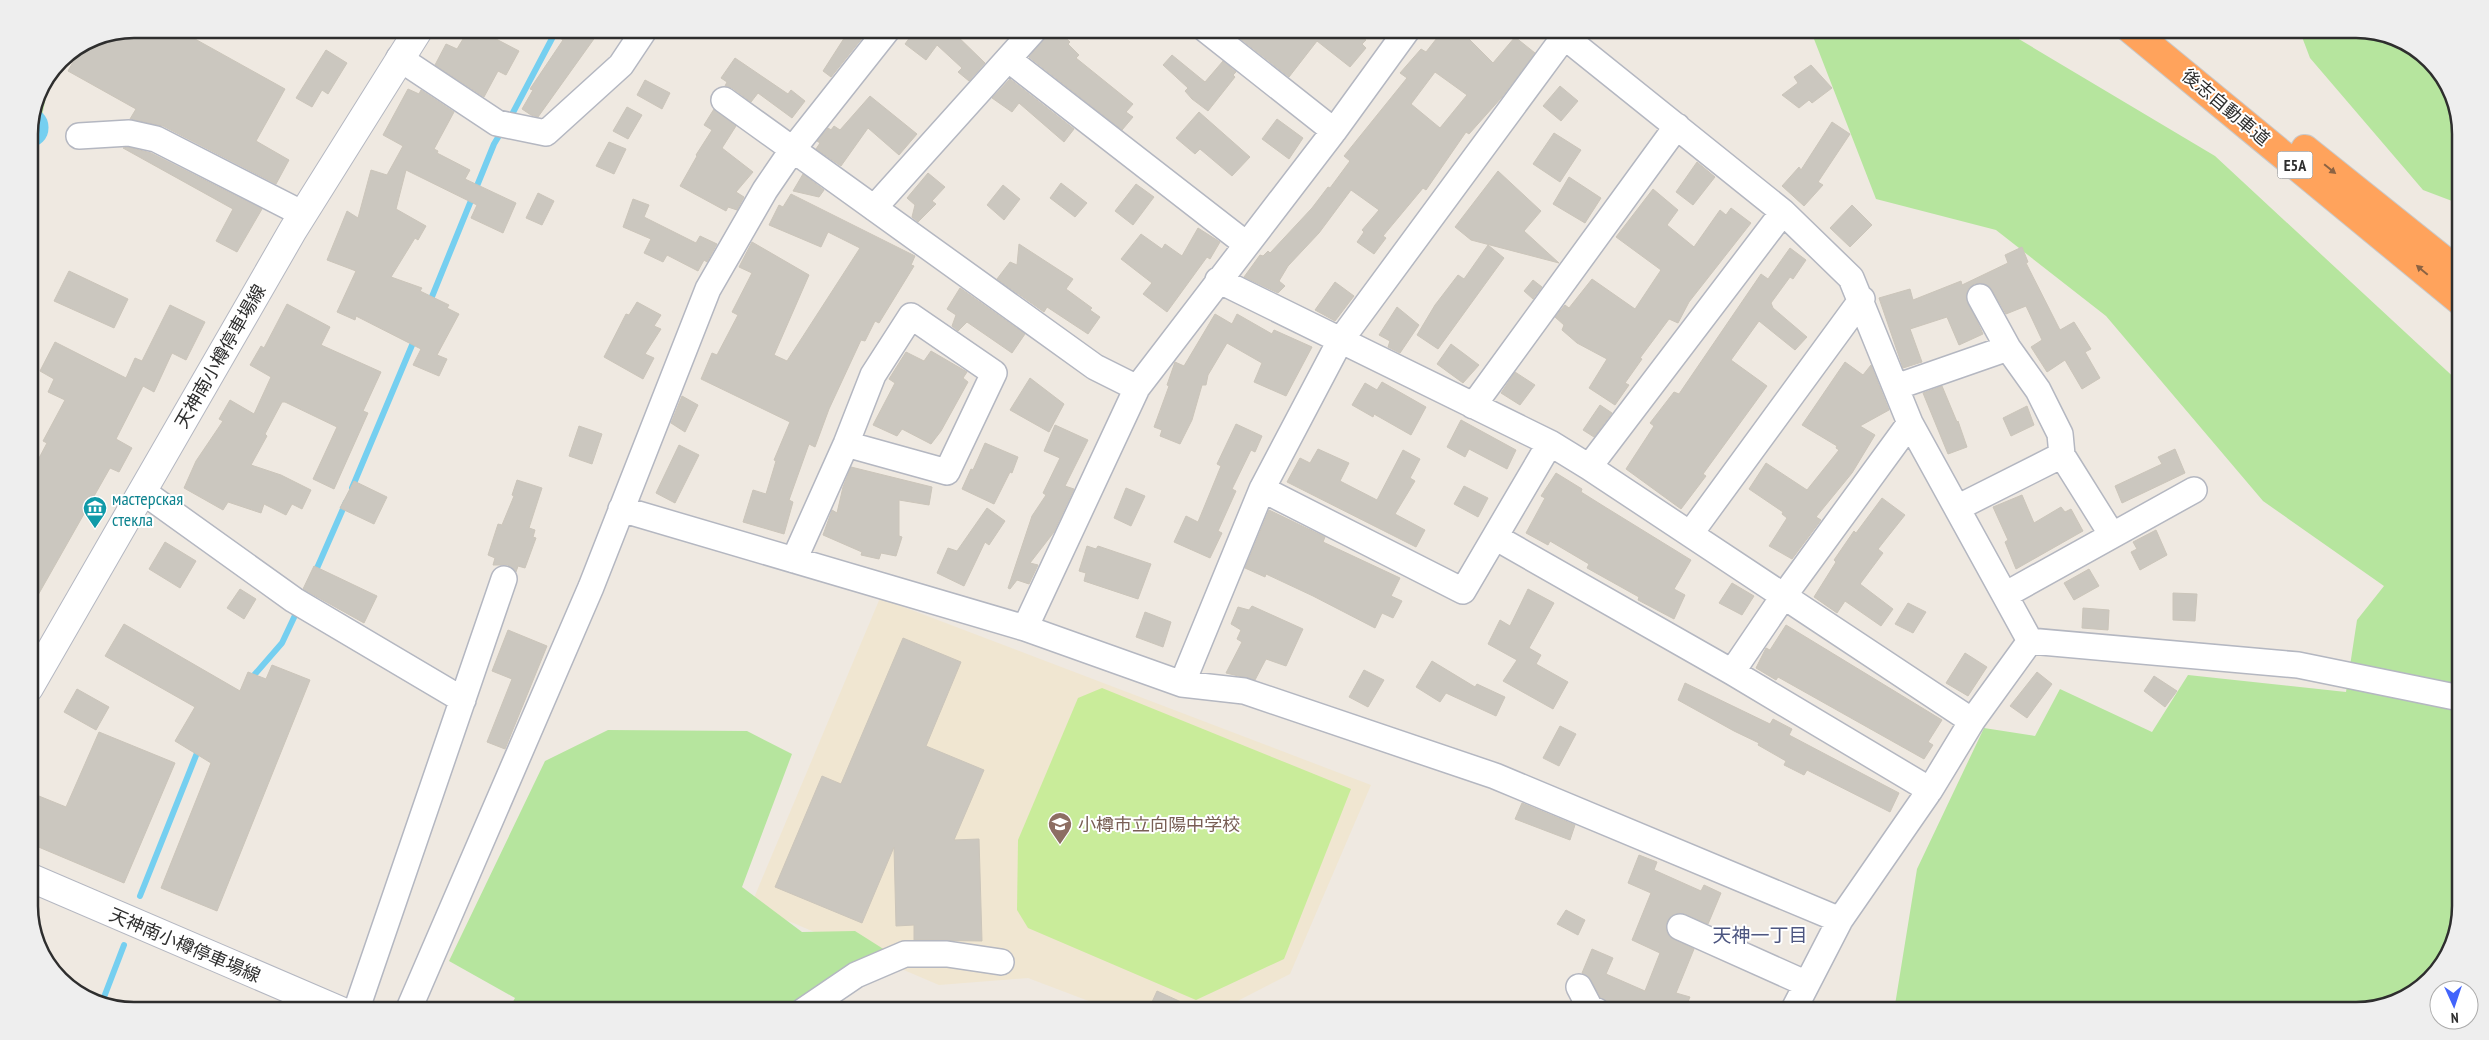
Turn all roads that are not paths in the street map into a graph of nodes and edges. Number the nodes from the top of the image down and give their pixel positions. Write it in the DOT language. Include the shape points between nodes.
graph roads {
  1 [pos="413,38"];
  2 [pos="639,38"];
  3 [pos="881,38"];
  4 [pos="1027,38"];
  5 [pos="1216,38"];
  6 [pos="1393,38"];
  7 [pos="1556,38"];
  8 [pos="1566,38"];
  9 [pos="2141,38"];
  10 [pos="2167,38"];
  11 [pos="399,58"];
  12 [pos="1008,59"];
  13 [pos="724,100"];
  14 [pos="1677,126"];
  15 [pos="1334,131"];
  16 [pos="80,136"];
  17 [pos="793,149"];
  18 [pos="874,208"];
  19 [pos="1783,212"];
  20 [pos="304,214"];
  21 [pos="1246,244"];
  22 [pos="2451,266"];
  23 [pos="1218,280"];
  24 [pos="2451,293"];
  25 [pos="1980,297"];
  26 [pos="1862,299"];
  27 [pos="1340,341"];
  28 [pos="2008,348"];
  29 [pos="1896,387"];
  30 [pos="1137,388"];
  31 [pos="1473,406"];
  32 [pos="1910,423"];
  33 [pos="1550,443"];
  34 [pos="846,444"];
  35 [pos="2062,455"];
  36 [pos="1589,467"];
  37 [pos="1262,489"];
  38 [pos="142,490"];
  39 [pos="2194,490"];
  40 [pos="1957,508"];
  41 [pos="621,509"];
  42 [pos="1690,534"];
  43 [pos="2112,535"];
  44 [pos="1495,537"];
  45 [pos="794,560"];
  46 [pos="504,579"];
  47 [pos="2004,595"];
  48 [pos="1783,597"];
  49 [pos="1025,628"];
  50 [pos="2030,641"];
  51 [pos="38,672"];
  52 [pos="1732,672"];
  53 [pos="1182,684"];
  54 [pos="2452,696"];
  55 [pos="463,700"];
  56 [pos="1972,721"];
  57 [pos="1930,790"];
  58 [pos="38,881"];
  59 [pos="1840,920"];
  60 [pos="1680,926"];
  61 [pos="1002,962"];
  62 [pos="1807,984"];
  63 [pos="1579,987"];
  64 [pos="320,1002"];
  65 [pos="359,1002"];
  66 [pos="412,1002"];
  67 [pos="816,1002"];
  68 [pos="1587,1002"];
  69 [pos="1797,1002"];
  1 -- 11 [label="main road, 天神南小樽停車場線"];
  2 -- 11 [label="street" via="621,65 546,134 496,123"];
  3 -- 17 [label="street"];
  4 -- 12 [label="street"];
  5 -- 15 [label="street"];
  6 -- 15 [label="street"];
  7 -- 27 [label="street"];
  8 -- 14 [label="street"];
  24 -- 9 [label="highway, 後志自動車道 / E5A, one-way"];
  10 -- 22 [label="highway, 後志自動車道 / E5A, one-way"];
  11 -- 20 [label="main road, 天神南小樽停車場線"];
  12 -- 18 [label="street"];
  12 -- 21 [label="street"];
  13 -- 17 [label="street"];
  14 -- 19 [label="street"];
  14 -- 31 [label="street"];
  15 -- 21 [label="street"];
  16 -- 20 [label="street" via="129,133 156,139"];
  17 -- 18 [label="street"];
  17 -- 41 [label="street" via="765,190 708,289"];
  18 -- 30 [label="street" via="1095,367"];
  19 -- 26 [label="street" via="1851,278"];
  19 -- 36 [label="street"];
  20 -- 38 [label="main road, 天神南小樽停車場線"];
  21 -- 23 [label="street"];
  23 -- 27 [label="street"];
  23 -- 30 [label="street"];
  25 -- 28 [label="street"];
  26 -- 29 [label="street"];
  26 -- 42 [label="street"];
  27 -- 31 [label="street"];
  27 -- 37 [label="street"];
  28 -- 29 [label="street"];
  28 -- 35 [label="street" via="2038,390 2060,434"];
  29 -- 32 [label="street"];
  30 -- 49 [label="street"];
  31 -- 33 [label="street"];
  32 -- 40 [label="street"];
  32 -- 48 [label="street"];
  33 -- 36 [label="street"];
  33 -- 44 [label="street"];
  34 -- 34 [label="street" via="872,375 911,316 994,373 948,472"];
  34 -- 45 [label="street"];
  35 -- 40 [label="street"];
  35 -- 43 [label="street"];
  36 -- 42 [label="street"];
  37 -- 44 [label="street" via="1463,591"];
  37 -- 53 [label="street"];
  38 -- 51 [label="main road, 天神南小樽停車場線"];
  38 -- 55 [label="street" via="294,600"];
  39 -- 43 [label="street"];
  40 -- 47 [label="street"];
  41 -- 45 [label="street"];
  41 -- 66 [label="street" via="591,587"];
  42 -- 48 [label="street"];
  43 -- 47 [label="street"];
  44 -- 52 [label="street"];
  45 -- 49 [label="street"];
  46 -- 55 [label="street"];
  47 -- 50 [label="street"];
  48 -- 52 [label="street"];
  48 -- 56 [label="street"];
  49 -- 53 [label="street"];
  50 -- 54 [label="street" via="2298,665"];
  50 -- 56 [label="street"];
  52 -- 57 [label="street"];
  53 -- 59 [label="street" via="1244,691 1496,776"];
  55 -- 65 [label="street"];
  56 -- 57 [label="street"];
  57 -- 59 [label="street"];
  58 -- 64 [label="main road, 天神南小樽停車場線"];
  59 -- 62 [label="street"];
  60 -- 62 [label="street"];
  61 -- 67 [label="street" via="947,954 905,954 856,975"];
  62 -- 69 [label="street"];
  63 -- 68 [label="street"];
}
